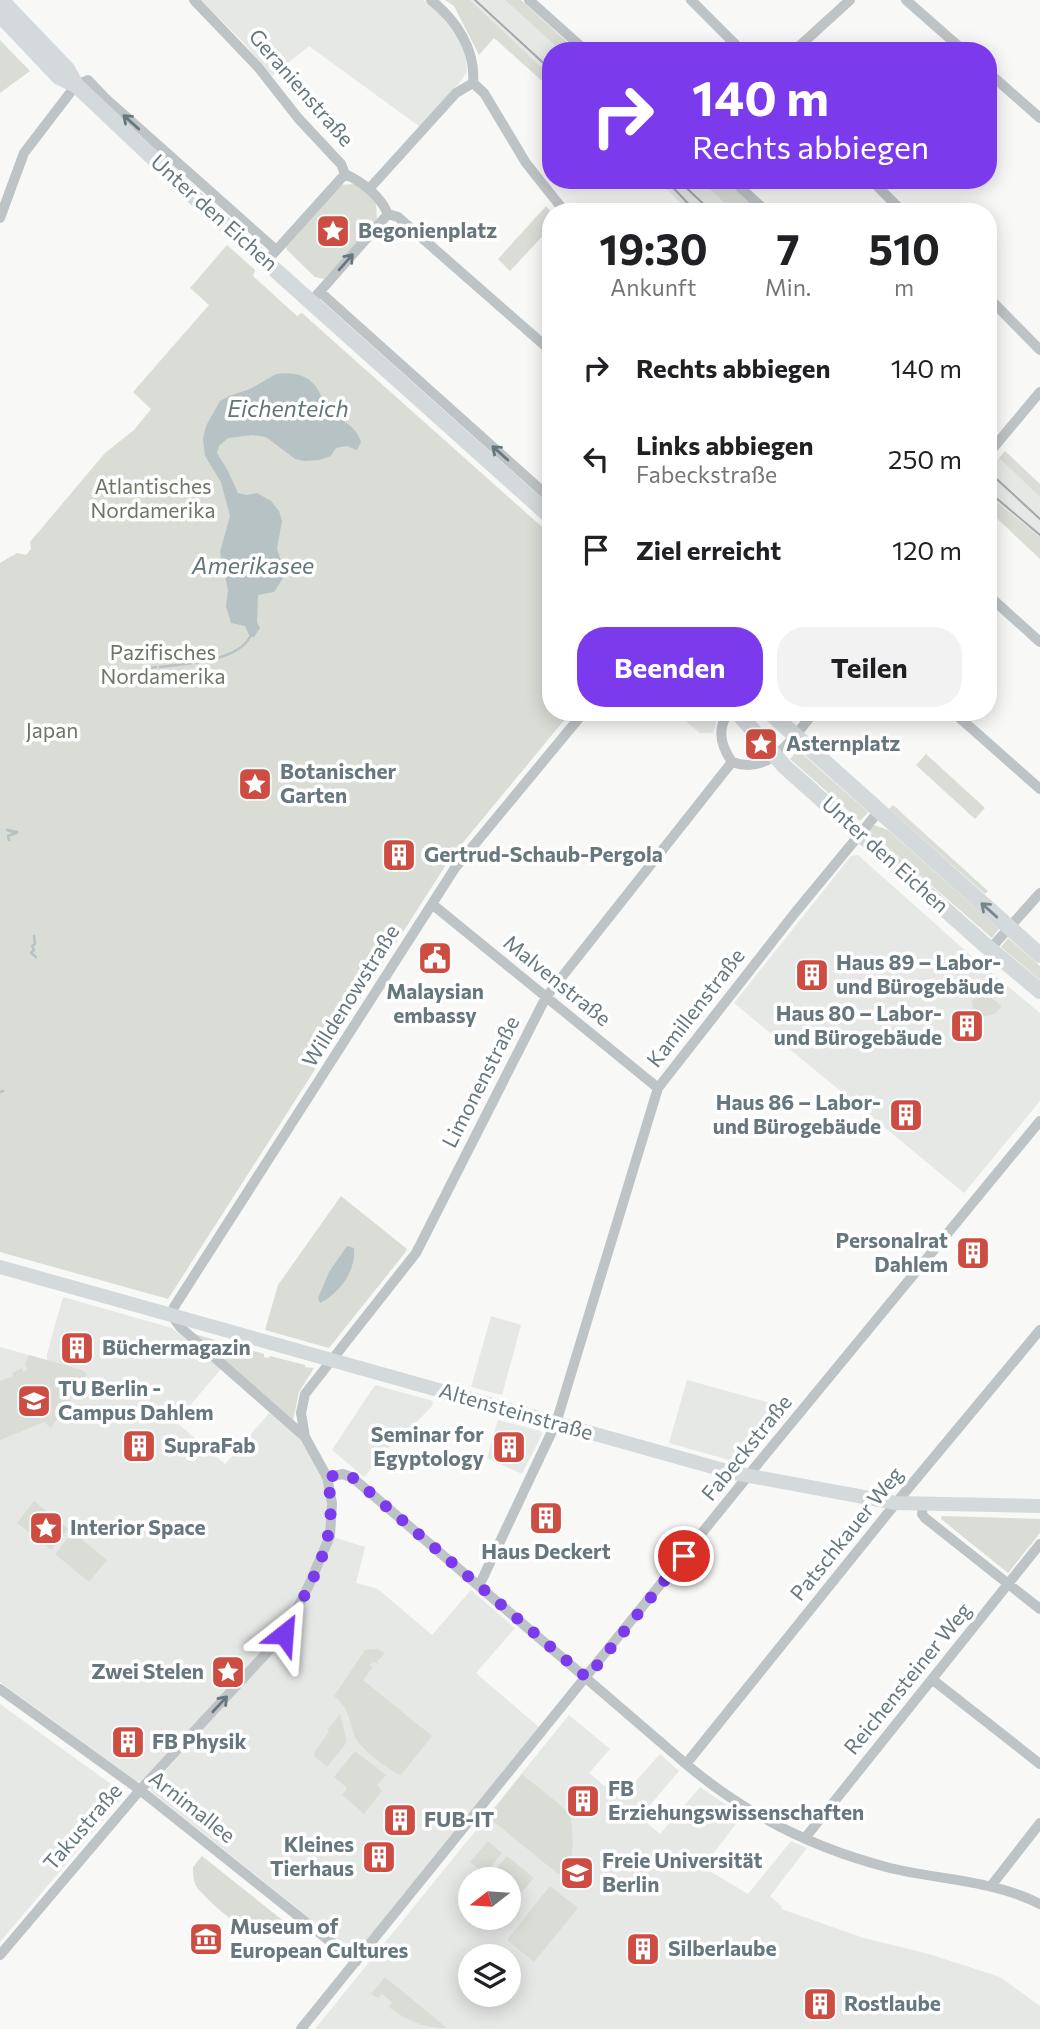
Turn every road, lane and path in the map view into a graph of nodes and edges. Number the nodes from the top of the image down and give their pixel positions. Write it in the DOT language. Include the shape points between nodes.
graph roads {
  1 [pos="1,0"];
  2 [pos="194,0"];
  3 [pos="431,0"];
  4 [pos="529,0"];
  5 [pos="691,0"];
  6 [pos="850,0"];
  7 [pos="906,0"];
  8 [pos="0,15"];
  9 [pos="576,42"];
  10 [pos="733,42"];
  11 [pos="804,42"];
  12 [pos="954,42"];
  13 [pos="997,80"];
  14 [pos="472,83"];
  15 [pos="76,85"];
  16 [pos="1040,118"];
  17 [pos="345,174"];
  18 [pos="542,183"];
  19 [pos="369,189"];
  20 [pos="547,189"];
  21 [pos="742,189"];
  22 [pos="880,189"];
  23 [pos="3,193"];
  24 [pos="558,203"];
  25 [pos="757,203"];
  26 [pos="893,203"];
  27 [pos="388,214"];
  28 [pos="0,218"];
  29 [pos="271,256"];
  30 [pos="315,297"];
  31 [pos="997,306"];
  32 [pos="542,343"];
  33 [pos="1040,350"];
  34 [pos="1040,392"];
  35 [pos="997,443"];
  36 [pos="542,490"];
  37 [pos="542,509"];
  38 [pos="997,603"];
  39 [pos="1040,642"];
  40 [pos="577,721"];
  41 [pos="724,721"];
  42 [pos="745,721"];
  43 [pos="779,721"];
  44 [pos="807,721"];
  45 [pos="963,721"];
  46 [pos="795,735"];
  47 [pos="775,756"];
  48 [pos="732,762"];
  49 [pos="1040,789"];
  50 [pos="879,811"];
  51 [pos="860,834"];
  52 [pos="1040,892"];
  53 [pos="432,904"];
  54 [pos="1009,928"];
  55 [pos="990,949"];
  56 [pos="1040,955"];
  57 [pos="1040,991"];
  58 [pos="546,997"];
  59 [pos="658,1088"];
  60 [pos="1040,1121"];
  61 [pos="0,1267"];
  62 [pos="172,1316"];
  63 [pos="1040,1330"];
  64 [pos="331,1360"];
  65 [pos="555,1423"];
  66 [pos="304,1437"];
  67 [pos="748,1476"];
  68 [pos="327,1477"];
  69 [pos="896,1503"];
  70 [pos="923,1504"];
  71 [pos="1040,1507"];
  72 [pos="1040,1544"];
  73 [pos="1009,1584"];
  74 [pos="478,1586"];
  75 [pos="1040,1609"];
  76 [pos="587,1678"];
  77 [pos="933,1680"];
  78 [pos="0,1689"];
  79 [pos="686,1764"];
  80 [pos="1040,1764"];
  81 [pos="140,1790"];
  82 [pos="1040,1823"];
  83 [pos="805,1838"];
  84 [pos="991,1886"];
  85 [pos="1040,1904"];
  86 [pos="0,1955"];
  87 [pos="356,1962"];
  88 [pos="301,2029"];
  1 -- 15 [label="main road" via="67,69"];
  2 -- 17 [label="street, Geranienstraße" via="258,67"];
  3 -- 14 [label="street" via="461,34 471,57"];
  4 -- 9 [label="street"];
  5 -- 10 [label="street"];
  6 -- 11 [label="street"];
  7 -- 12 [label="street"];
  8 -- 15 [label="main road" via="59,77"];
  13 -- 16 [label="street"];
  14 -- 18 [label="street" via="484,93"];
  14 -- 19 [label="street" via="456,93"];
  15 -- 23 [label="street" via="24,153"];
  15 -- 29 [label="main road, Unter den Eichen" via="206,209"];
  17 -- 19 [label="street"];
  17 -- 29 [label="street"];
  19 -- 27 [label="street"];
  20 -- 24 [label="street"];
  21 -- 25 [label="street"];
  22 -- 26 [label="street"];
  23 -- 28 [label="street"];
  30 -- 27 [label="street, one-way"];
  27 -- 32 [label="street" via="398,216"];
  29 -- 30 [label="main road, Unter den Eichen"];
  36 -- 30 [label="street, Unter den Eichen, one-way"];
  30 -- 37 [label="main road, Unter den Eichen"];
  31 -- 33 [label="street"];
  34 -- 35 [label="street"];
  38 -- 39 [label="street"];
  40 -- 53 [label="street, Willdenowstraße" via="455,868"];
  41 -- 48 [label="street" via="721,740"];
  42 -- 47 [label="main road, Unter den Eichen"];
  43 -- 46 [label="main road, Unter den Eichen"];
  44 -- 46 [label="street"];
  45 -- 49 [label="street"];
  46 -- 47 [label="street"];
  46 -- 50 [label="main road, Unter den Eichen"];
  47 -- 48 [label="street" via="763,763"];
  47 -- 51 [label="main road, Unter den Eichen"];
  48 -- 58 [label="street, Limonenstraße"];
  50 -- 51 [label="street, Kamillenstraße"];
  54 -- 50 [label="main road, Unter den Eichen, one-way"];
  51 -- 55 [label="main road, Unter den Eichen"];
  51 -- 59 [label="street, Kamillenstraße"];
  52 -- 54 [label="street"];
  53 -- 58 [label="street, Malvenstraße"];
  53 -- 62 [label="street, Willdenowstraße"];
  54 -- 55 [label="street"];
  54 -- 56 [label="main road, Unter den Eichen"];
  55 -- 57 [label="main road, Unter den Eichen"];
  58 -- 59 [label="street, Malvenstraße"];
  58 -- 64 [label="street, Limonenstraße" via="416,1253"];
  59 -- 65 [label="street, Kamillenstraße"];
  60 -- 67 [label="street, Fabeckstraße"];
  61 -- 62 [label="main road, Altensteinstraße"];
  62 -- 64 [label="main road, Altensteinstraße"];
  62 -- 66 [label="street"];
  63 -- 69 [label="street, Patschkauer Weg"];
  64 -- 65 [label="main road, Altensteinstraße"];
  64 -- 66 [label="street, Limonenstraße" via="305,1394 301,1413"];
  65 -- 67 [label="main road, Altensteinstraße"];
  65 -- 74 [label="street, Kamillenstraße"];
  66 -- 68 [label="street"];
  67 -- 69 [label="main road, Altensteinstraße"];
  67 -- 76 [label="street, Fabeckstraße"];
  68 -- 74 [label="street" via="344,1474 353,1478"];
  81 -- 68 [label="street, Takustraße, one-way" via="284,1634 330,1536 332,1503"];
  69 -- 70 [label="main road, Altensteinstraße"];
  69 -- 79 [label="street, Patschkauer Weg"];
  70 -- 71 [label="main road, Altensteinstraße"];
  70 -- 73 [label="street" via="925,1518"];
  72 -- 73 [label="street, Reichensteiner Weg"];
  73 -- 75 [label="street"];
  73 -- 77 [label="street, Reichensteiner Weg"];
  74 -- 76 [label="street"];
  76 -- 79 [label="street"];
  76 -- 87 [label="street, Fabeckstraße"];
  77 -- 80 [label="street"];
  77 -- 83 [label="street, Reichensteiner Weg"];
  78 -- 81 [label="street, Arnimallee"];
  79 -- 83 [label="street" via="740,1805"];
  81 -- 86 [label="street, Takustraße"];
  81 -- 87 [label="street, Arnimallee"];
  82 -- 84 [label="street"];
  83 -- 84 [label="street" via="890,1868"];
  84 -- 85 [label="street"];
  87 -- 88 [label="street, Fabeckstraße"];
}
